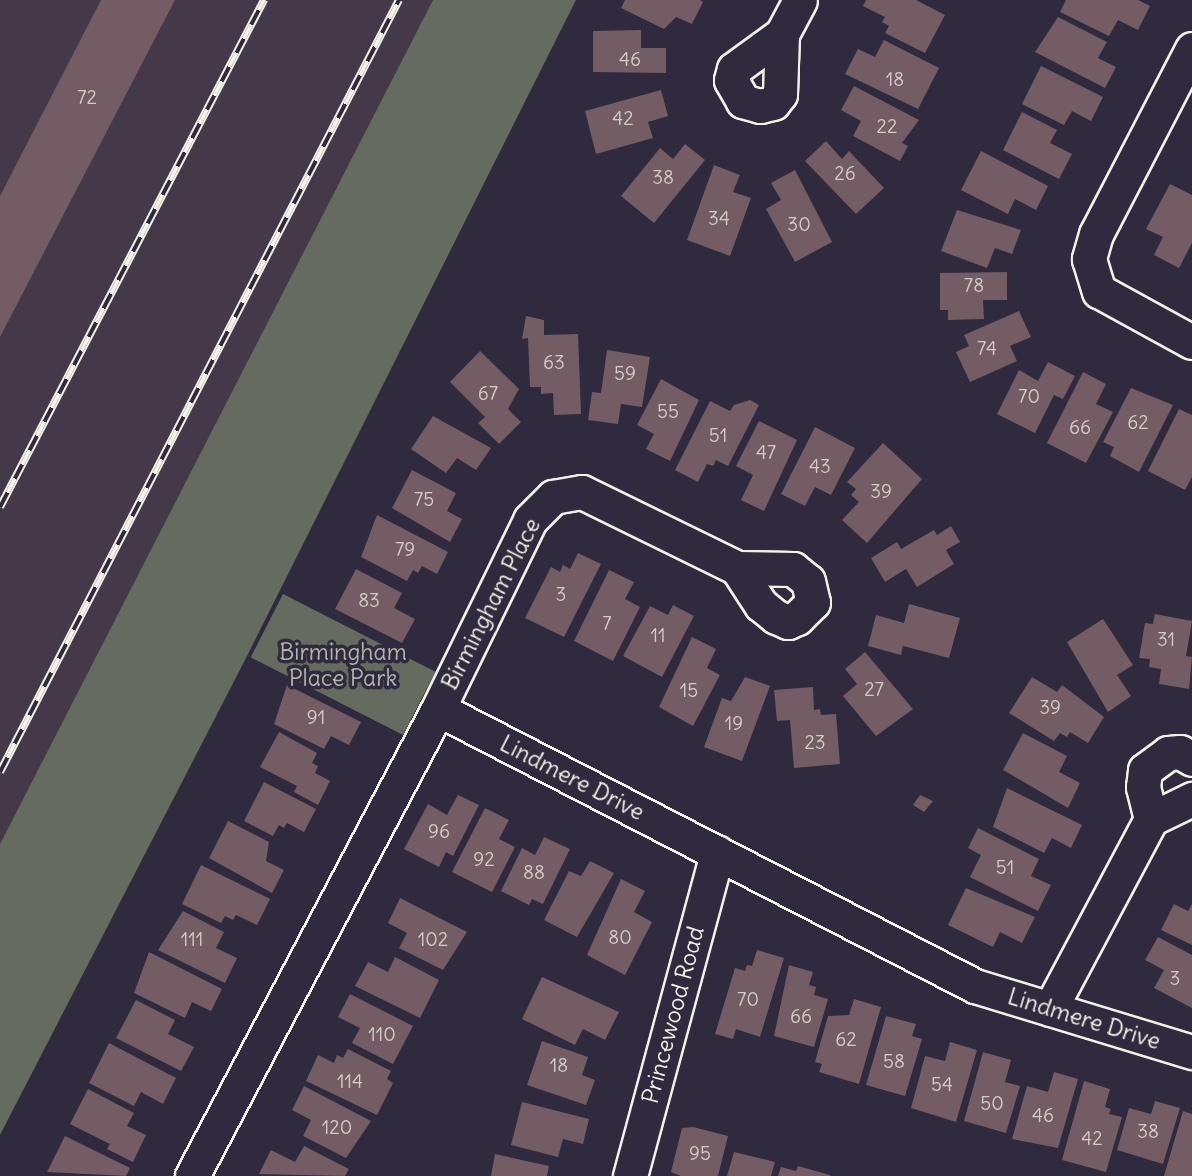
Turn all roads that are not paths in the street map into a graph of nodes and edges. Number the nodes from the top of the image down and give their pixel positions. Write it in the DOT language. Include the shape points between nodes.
graph roads {
  1 [pos="800,0"];
  2 [pos="782,33"];
  3 [pos="1192,49"];
  4 [pos="1192,342"];
  5 [pos="737,568"];
  6 [pos="438,709"];
  7 [pos="1192,759"];
  8 [pos="1192,799"];
  9 [pos="1151,819"];
  10 [pos="716,853"];
  11 [pos="1051,1009"];
  12 [pos="1192,1052"];
  13 [pos="192,1176"];
  14 [pos="630,1176"];
  1 -- 2 [label="street"];
  3 -- 4 [label="street" via="1096,234 1089,259 1099,291"];
  5 -- 6 [label="street, Birmingham Place" via="582,492 553,497 530,520"];
  6 -- 10 [label="street, Lindmere Drive"];
  6 -- 13 [label="street"];
  7 -- 9 [label="street" via="1180,752 1168,753 1145,770 1143,787"];
  8 -- 9 [label="street"];
  9 -- 11 [label="street"];
  10 -- 11 [label="street, Lindmere Drive" via="975,986"];
  10 -- 14 [label="street, Princewood Road"];
  11 -- 12 [label="street, Lindmere Drive"];
}
